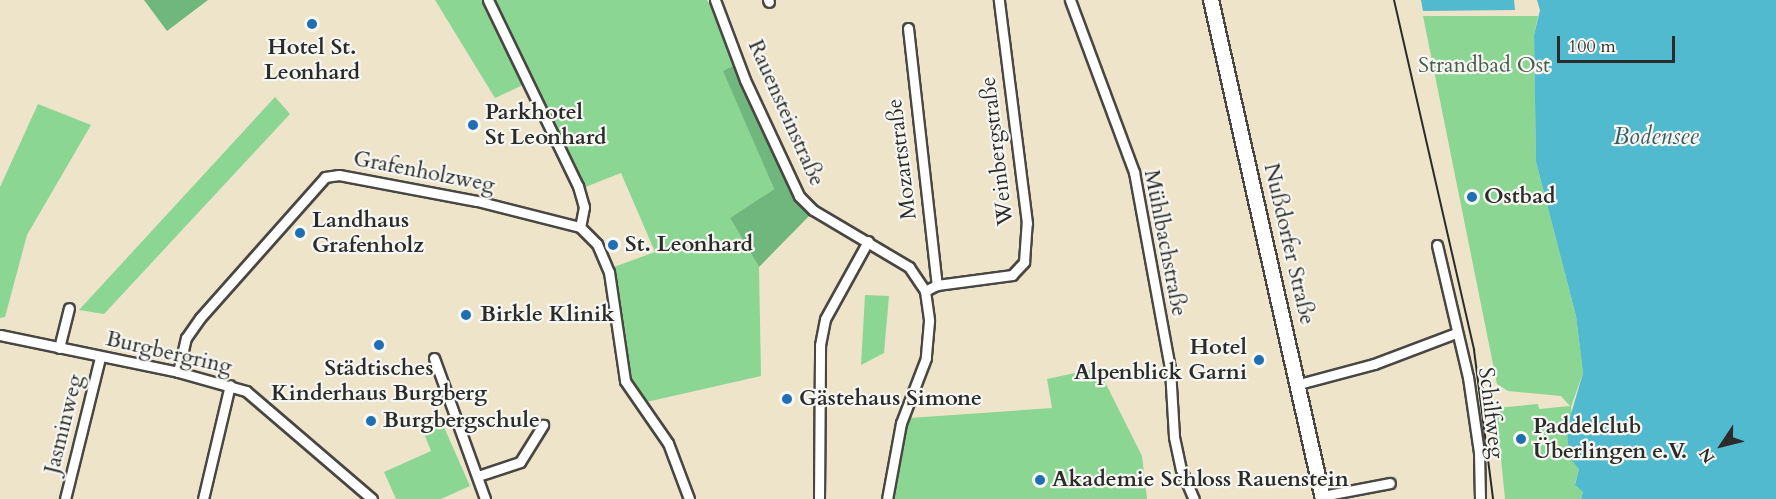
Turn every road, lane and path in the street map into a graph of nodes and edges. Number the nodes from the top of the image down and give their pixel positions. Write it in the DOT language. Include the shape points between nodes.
graph roads {
  1 [pos="488,0"];
  2 [pos="715,0"];
  3 [pos="999,0"];
  4 [pos="1070,0"];
  5 [pos="1211,0"];
  6 [pos="908,28"];
  7 [pos="580,227"];
  8 [pos="868,241"];
  9 [pos="1437,245"];
  10 [pos="938,285"];
  11 [pos="925,291"];
  12 [pos="69,308"];
  13 [pos="1456,333"];
  14 [pos="0,335"];
  15 [pos="59,348"];
  16 [pos="100,358"];
  17 [pos="434,358"];
  18 [pos="178,372"];
  19 [pos="1299,384"];
  20 [pos="230,385"];
  21 [pos="543,426"];
  22 [pos="478,476"];
  23 [pos="1390,483"];
  24 [pos="369,496"];
  25 [pos="61,498"];
  26 [pos="1323,498"];
  27 [pos="203,499"];
  28 [pos="485,499"];
  29 [pos="689,499"];
  30 [pos="819,499"];
  31 [pos="887,499"];
  32 [pos="1194,499"];
  33 [pos="1480,499"];
  1 -- 7 [label="street" via="578,186 584,207"];
  2 -- 8 [label="street, Rauensteinstraße" via="745,80 798,196 813,210"];
  3 -- 10 [label="street, Weinbergstraße" via="1027,223 1024,262 1012,276"];
  4 -- 32 [label="street, Mühlbachstraße" via="1134,172 1170,369 1174,437 1181,469"];
  5 -- 19 [label="street, Nußdorfer Straße"];
  6 -- 10 [label="street, Mozartstraße"];
  7 -- 18 [label="street, Grafenholzweg" via="477,201 339,175 325,177 200,318 186,338"];
  7 -- 29 [label="street" via="597,244 609,272 625,381 668,443"];
  8 -- 11 [label="street, Rauensteinstraße" via="909,267"];
  8 -- 30 [label="street" via="825,319 820,345"];
  9 -- 13 [label="street, Schilfweg"];
  10 -- 11 [label="street, Weinbergstraße"];
  11 -- 31 [label="street, Rauensteinstraße" via="929,321 926,358 901,423"];
  12 -- 15 [label="street"];
  13 -- 19 [label="street" via="1374,364"];
  13 -- 33 [label="street, Schilfweg" via="1473,405"];
  14 -- 15 [label="street, Burgbergring"];
  15 -- 16 [label="street, Burgbergring"];
  16 -- 18 [label="street, Burgbergring"];
  16 -- 25 [label="street, Jasminweg"];
  17 -- 22 [label="street"];
  18 -- 20 [label="street, Burgbergring"];
  19 -- 26 [label="street, Nußdorfer Straße"];
  20 -- 24 [label="street, Burgbergring" via="246,391 285,422"];
  20 -- 27 [label="street"];
  21 -- 22 [label="street" via="520,462"];
  22 -- 28 [label="street"];
  23 -- 26 [label="street"];
}
